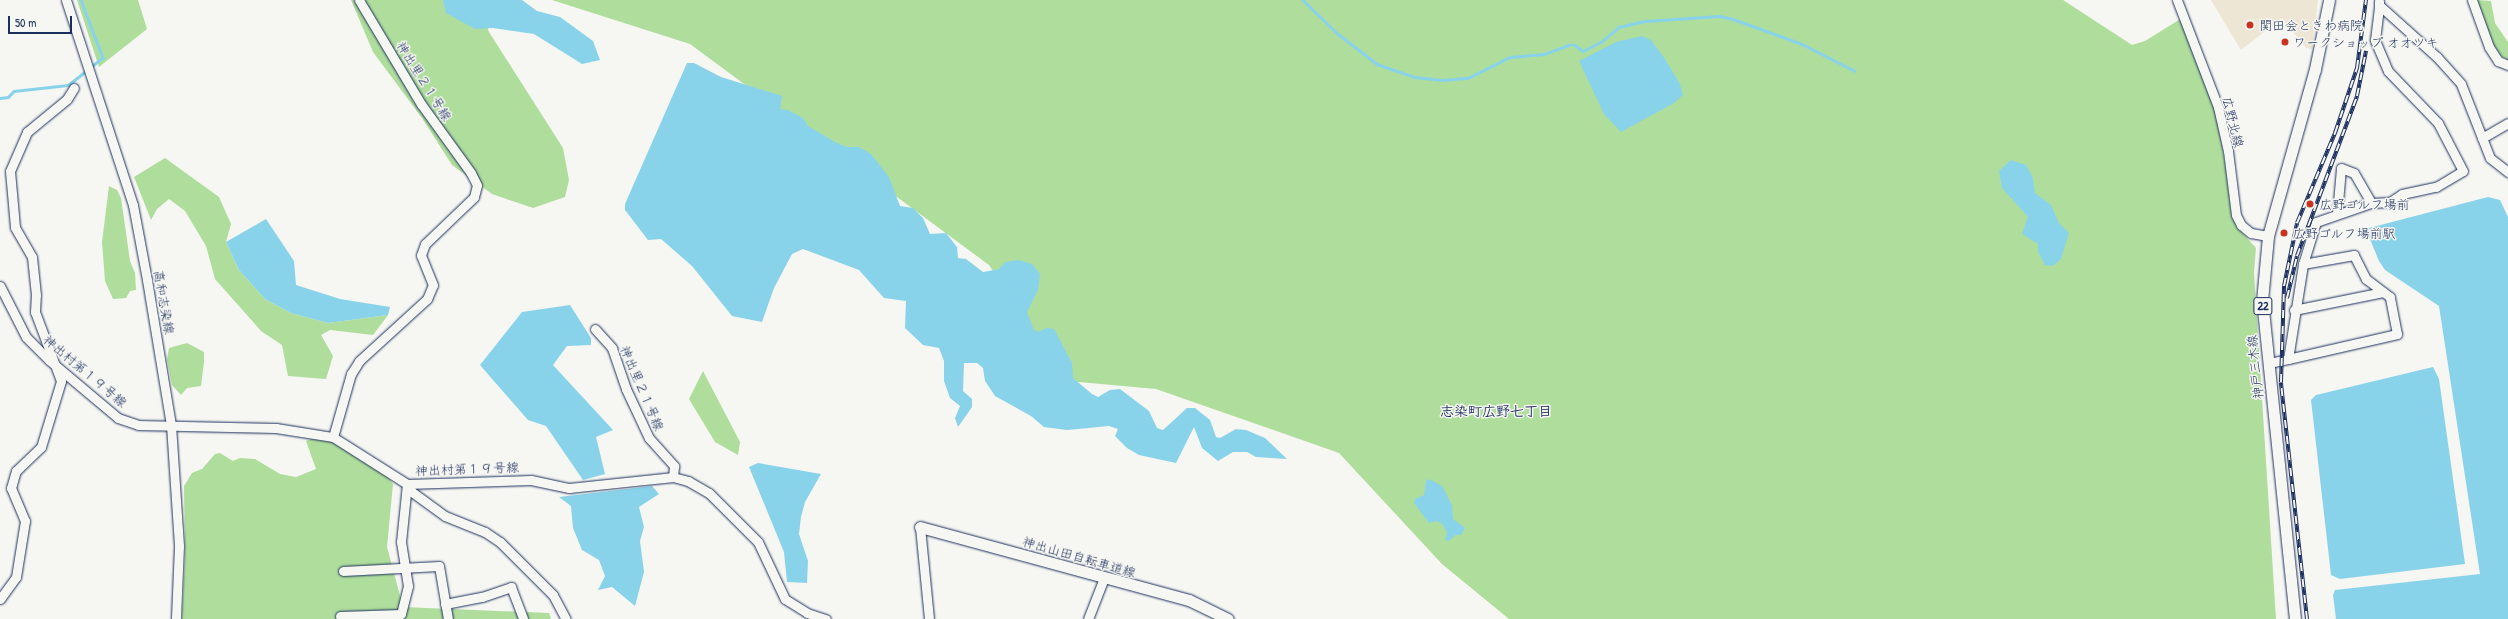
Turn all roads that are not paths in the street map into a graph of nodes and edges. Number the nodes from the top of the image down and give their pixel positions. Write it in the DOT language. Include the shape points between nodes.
graph roads {
  1 [pos="66,0"];
  2 [pos="359,0"];
  3 [pos="2177,0"];
  4 [pos="2329,0"];
  5 [pos="2472,0"];
  6 [pos="2379,2"];
  7 [pos="2508,65"];
  8 [pos="74,88"];
  9 [pos="2508,123"];
  10 [pos="2482,138"];
  11 [pos="2508,172"];
  12 [pos="2372,203"];
  13 [pos="2337,214"];
  14 [pos="2268,236"];
  15 [pos="2303,264"];
  16 [pos="0,286"];
  17 [pos="2383,292"];
  18 [pos="2294,310"];
  19 [pos="595,329"];
  20 [pos="2288,359"];
  21 [pos="2269,363"];
  22 [pos="56,366"];
  23 [pos="171,426"];
  24 [pos="333,437"];
  25 [pos="673,477"];
  26 [pos="406,484"];
  27 [pos="920,527"];
  28 [pos="405,568"];
  29 [pos="343,570"];
  30 [pos="1104,578"];
  31 [pos="0,598"];
  32 [pos="445,604"];
  33 [pos="340,616"];
  34 [pos="176,619"];
  35 [pos="448,619"];
  36 [pos="523,619"];
  37 [pos="566,619"];
  38 [pos="826,619"];
  39 [pos="929,619"];
  40 [pos="1088,619"];
  41 [pos="1226,619"];
  42 [pos="2295,619"];
  1 -- 23 [label="street, 高和志染線" via="133,205"];
  2 -- 24 [label="street, 神出里２１号線" via="421,104 477,185 474,197 425,244 421,255 432,285 427,299 359,361 351,374"];
  3 -- 14 [label="street, 広野北線" via="2218,107 2228,151 2236,215 2241,225 2251,233"];
  4 -- 14 [label="main road, 神戸三木線 / 22" via="2315,69"];
  5 -- 7 [label="street" via="2489,47 2498,61"];
  6 -- 10 [label="street" via="2461,84"];
  6 -- 12 [label="street" via="2375,40 2388,71 2438,123 2463,171 2436,187 2402,194 2390,202"];
  8 -- 22 [label="street" via="66,99 27,132 10,171 15,227 32,257 36,295 34,312"];
  9 -- 10 [label="street"];
  10 -- 11 [label="street" via="2490,158"];
  12 -- 13 [label="street"];
  12 -- 13 [label="street" via="2354,173 2341,168"];
  13 -- 15 [label="street" via="2316,222"];
  14 -- 21 [label="main road, 神戸三木線 / 22" via="2262,301"];
  15 -- 17 [label="street" via="2354,255 2366,278"];
  15 -- 18 [label="street"];
  16 -- 22 [label="street, 神出村第１９号線" via="26,337"];
  17 -- 18 [label="street"];
  17 -- 20 [label="street" via="2390,297 2397,334"];
  18 -- 20 [label="street"];
  19 -- 25 [label="street, 神出里２１号線" via="612,348 626,389 649,438 674,466"];
  20 -- 21 [label="street"];
  21 -- 42 [label="main road, 神戸三木線 / 22"];
  22 -- 23 [label="street, 神出村第１９号線" via="118,418 138,424"];
  22 -- 31 [label="street" via="61,381 41,447 16,471 11,488 25,521 16,577"];
  23 -- 24 [label="street, 神出村第１９号線" via="276,428"];
  23 -- 34 [label="street, 高和志染線" via="179,546"];
  24 -- 26 [label="street, 神出村第１９号線"];
  25 -- 26 [label="street, 神出村第１９号線" via="569,488 531,480"];
  25 -- 38 [label="street, 神出村第１９号線" via="688,480 709,493 758,542 785,599 807,613"];
  26 -- 28 [label="street" via="401,542"];
  26 -- 37 [label="street" via="412,492 446,516 485,532 500,542 553,595"];
  27 -- 30 [label="main road, 神出山田自転車道線"];
  27 -- 39 [label="street"];
  28 -- 29 [label="street"];
  28 -- 32 [label="street" via="439,566"];
  28 -- 33 [label="street" via="408,586 401,614"];
  30 -- 40 [label="street"];
  30 -- 41 [label="main road, 神出山田自転車道線" via="1189,600"];
  32 -- 35 [label="street"];
  32 -- 36 [label="street" via="482,597 511,587"];
}
